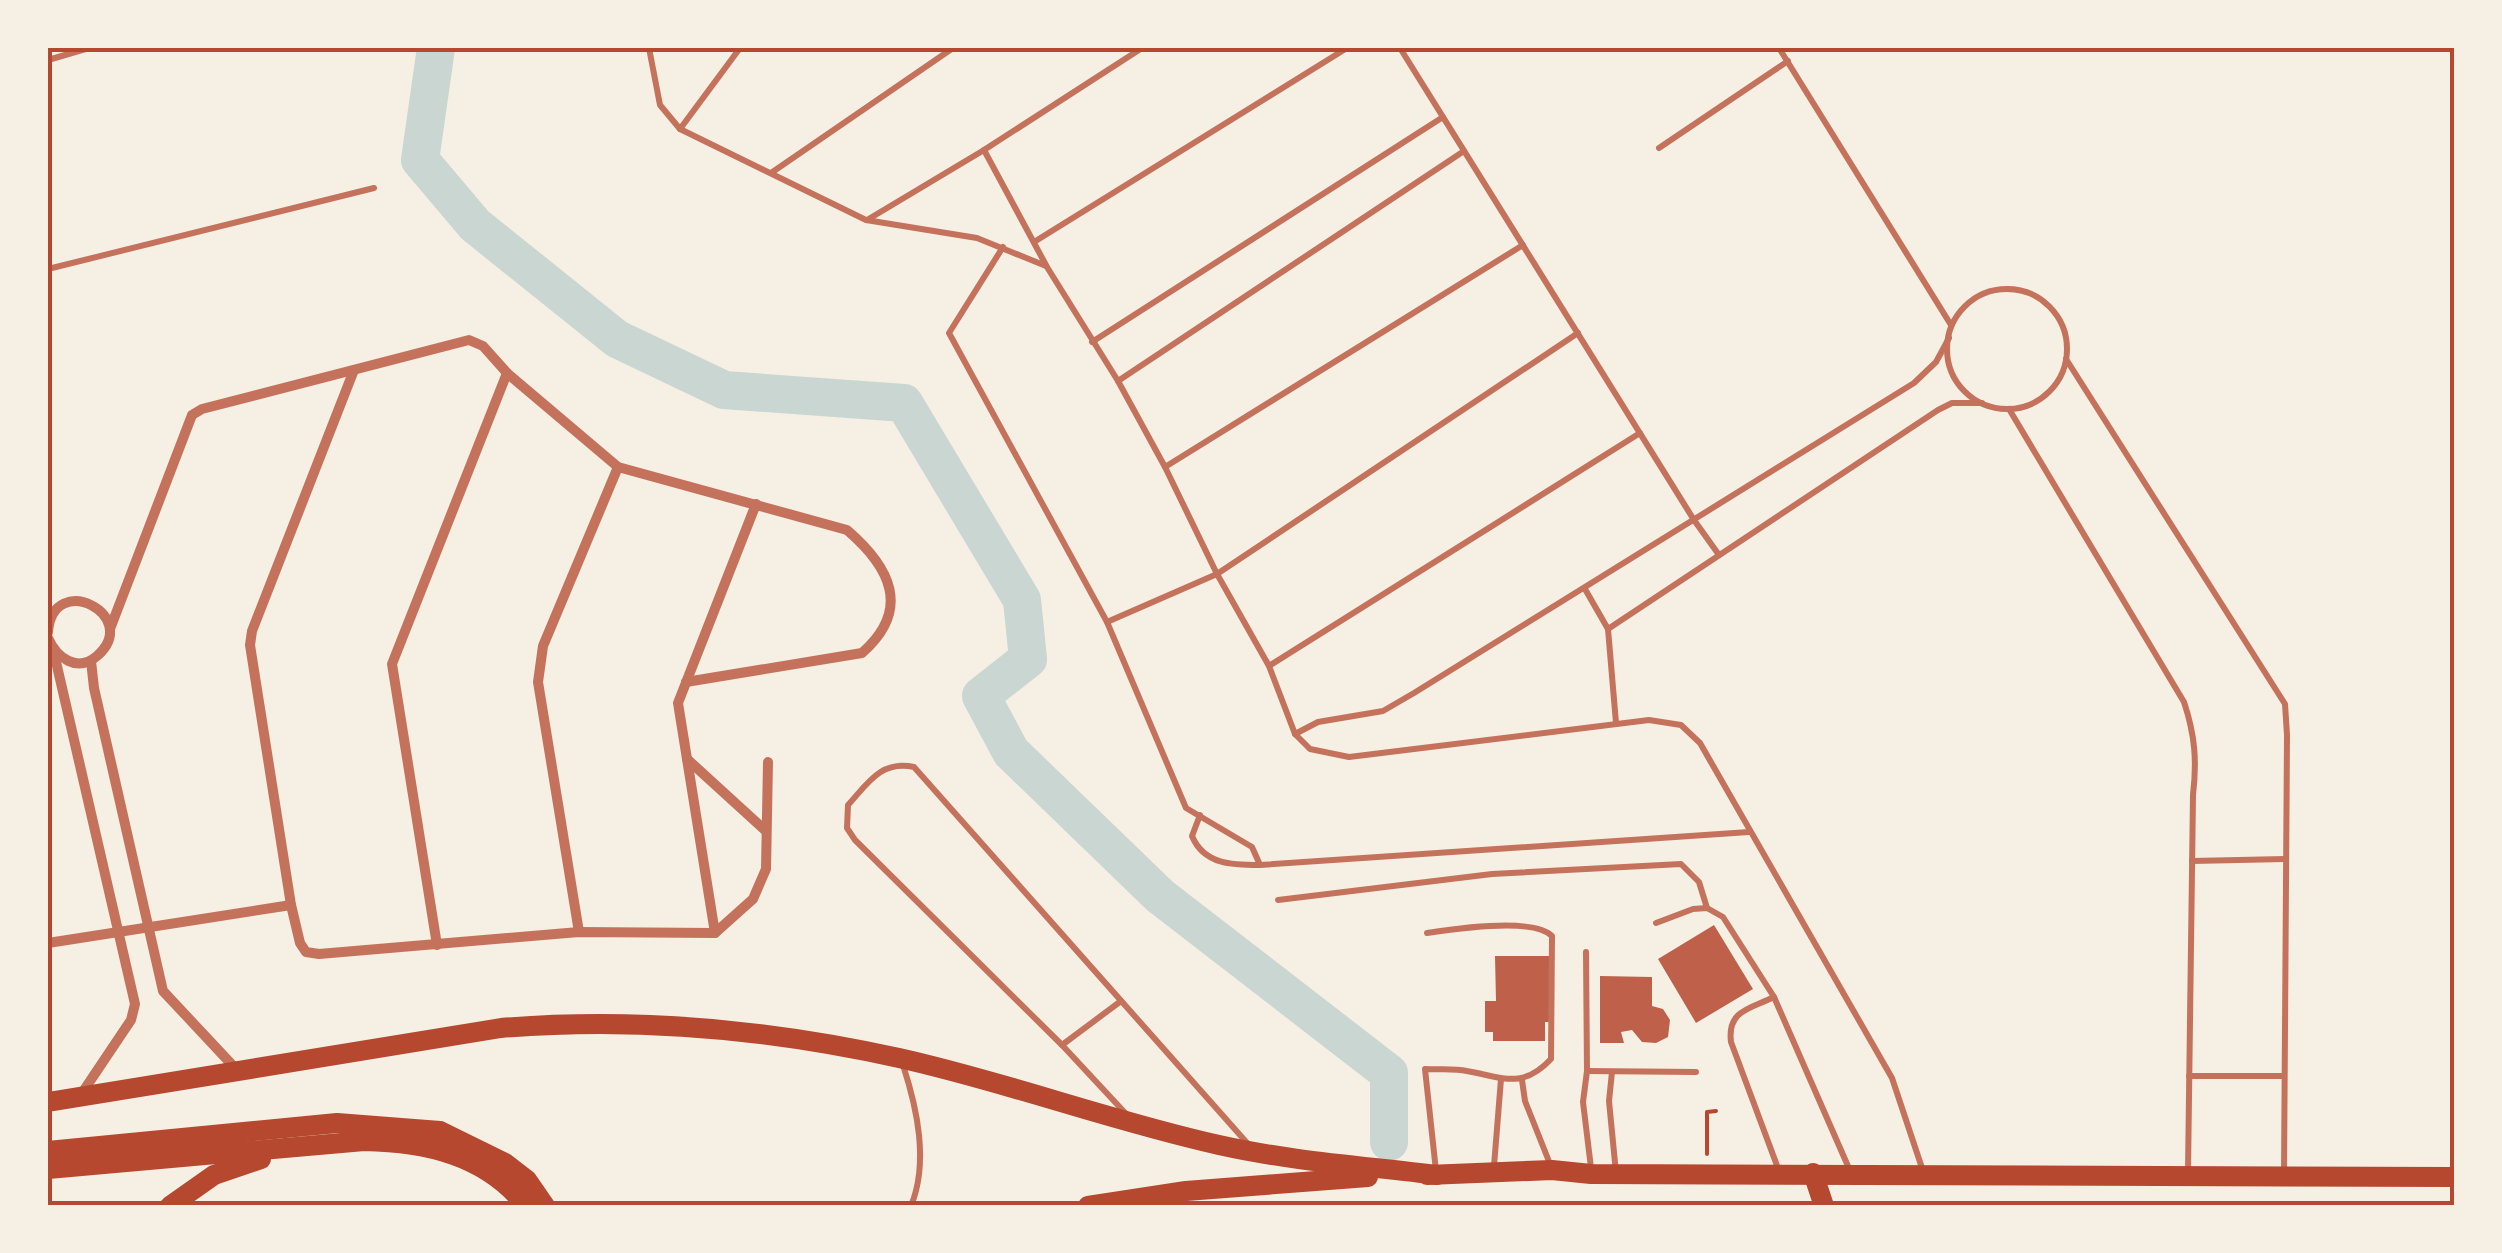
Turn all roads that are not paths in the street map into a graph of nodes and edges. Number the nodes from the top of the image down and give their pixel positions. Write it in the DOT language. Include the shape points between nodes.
graph roads {
  1 [pos="89,48"];
  2 [pos="649,48"];
  3 [pos="740,48"];
  4 [pos="954,48"];
  5 [pos="1142,48"];
  6 [pos="1346,48"];
  7 [pos="1400,48"];
  8 [pos="1780,48"];
  9 [pos="48,60"];
  10 [pos="1788,62"];
  11 [pos="1443,116"];
  12 [pos="680,129"];
  13 [pos="1660,148"];
  14 [pos="984,150"];
  15 [pos="1464,150"];
  16 [pos="770,173"];
  17 [pos="374,188"];
  18 [pos="866,220"];
  19 [pos="1034,242"];
  20 [pos="1522,245"];
  21 [pos="1003,247"];
  22 [pos="1047,266"];
  23 [pos="48,269"];
  24 [pos="1952,326"];
  25 [pos="1578,333"];
  26 [pos="1948,338"];
  27 [pos="1092,342"];
  28 [pos="2066,359"];
  29 [pos="354,370"];
  30 [pos="507,372"];
  31 [pos="1118,381"];
  32 [pos="1982,403"];
  33 [pos="2009,408"];
  34 [pos="1640,433"];
  35 [pos="618,467"];
  36 [pos="1165,467"];
  37 [pos="756,504"];
  38 [pos="1694,520"];
  39 [pos="1719,554"];
  40 [pos="1217,574"];
  41 [pos="1585,588"];
  42 [pos="48,618"];
  43 [pos="1108,622"];
  44 [pos="110,629"];
  45 [pos="1608,629"];
  46 [pos="48,635"];
  47 [pos="54,653"];
  48 [pos="91,661"];
  49 [pos="1268,666"];
  50 [pos="686,682"];
  51 [pos="1616,724"];
  52 [pos="1295,734"];
  53 [pos="687,758"];
  54 [pos="768,762"];
  55 [pos="1201,815"];
  56 [pos="766,831"];
  57 [pos="1749,832"];
  58 [pos="2286,859"];
  59 [pos="2192,861"];
  60 [pos="1260,866"];
  61 [pos="1278,900"];
  62 [pos="291,905"];
  63 [pos="1706,908"];
  64 [pos="1656,923"];
  65 [pos="148,928"];
  66 [pos="117,932"];
  67 [pos="579,932"];
  68 [pos="715,933"];
  69 [pos="1427,933"];
  70 [pos="48,943"];
  71 [pos="437,945"];
  72 [pos="1586,952"];
  73 [pos="1774,997"];
  74 [pos="1121,1001"];
  75 [pos="1062,1045"];
  76 [pos="902,1058"];
  77 [pos="236,1069"];
  78 [pos="1587,1071"];
  79 [pos="1612,1072"];
  80 [pos="1696,1072"];
  81 [pos="2189,1076"];
  82 [pos="2283,1076"];
  83 [pos="1500,1079"];
  84 [pos="1522,1080"];
  85 [pos="80,1097"];
  86 [pos="48,1102"];
  87 [pos="1138,1126"];
  88 [pos="364,1141"];
  89 [pos="48,1151"];
  90 [pos="1255,1152"];
  91 [pos="48,1170"];
  92 [pos="1552,1170"];
  93 [pos="1494,1172"];
  94 [pos="1779,1173"];
  95 [pos="1814,1173"];
  96 [pos="1852,1173"];
  97 [pos="1924,1173"];
  98 [pos="1592,1174"];
  99 [pos="1616,1174"];
  100 [pos="1436,1175"];
  101 [pos="2188,1177"];
  102 [pos="2454,1177"];
  103 [pos="2284,1178"];
  104 [pos="170,1206"];
  105 [pos="526,1206"];
  106 [pos="545,1206"];
  107 [pos="912,1206"];
  108 [pos="1088,1206"];
  109 [pos="1824,1206"];
  1 -- 9 [label="lane"];
  2 -- 12 [label="lane" via="660,105"];
  3 -- 12 [label="lane"];
  4 -- 16 [label="lane"];
  5 -- 14 [label="lane"];
  6 -- 19 [label="lane"];
  7 -- 11 [label="lane"];
  8 -- 10 [label="lane"];
  10 -- 13 [label="lane"];
  10 -- 24 [label="lane"];
  11 -- 15 [label="lane"];
  11 -- 27 [label="lane"];
  12 -- 16 [label="lane"];
  14 -- 18 [label="lane"];
  14 -- 19 [label="lane"];
  15 -- 20 [label="lane"];
  15 -- 31 [label="lane"];
  16 -- 18 [label="lane"];
  17 -- 23 [label="lane"];
  18 -- 21 [label="lane"];
  19 -- 22 [label="lane"];
  20 -- 25 [label="lane"];
  20 -- 36 [label="lane"];
  21 -- 22 [label="lane"];
  21 -- 43 [label="lane" via="950,333"];
  22 -- 27 [label="lane"];
  24 -- 26 [label="lane"];
  24 -- 28 [label="lane" via="1980,295 2025,291 2060,321"];
  25 -- 34 [label="lane"];
  25 -- 40 [label="lane"];
  26 -- 32 [label="lane" via="1954,376"];
  26 -- 38 [label="lane" via="1914,383"];
  27 -- 31 [label="lane"];
  28 -- 33 [label="lane" via="2048,394"];
  28 -- 58 [label="lane" via="2284,704"];
  29 -- 30 [label="street" via="469,340"];
  29 -- 44 [label="street" via="192,415"];
  29 -- 62 [label="street" via="250,645"];
  30 -- 35 [label="street"];
  30 -- 71 [label="street" via="392,664"];
  31 -- 36 [label="lane"];
  32 -- 33 [label="lane"];
  32 -- 39 [label="lane" via="1938,410"];
  33 -- 59 [label="lane" via="2184,702 2197,763"];
  34 -- 38 [label="lane"];
  34 -- 49 [label="lane"];
  35 -- 37 [label="street"];
  35 -- 67 [label="street" via="543,646 538,682"];
  36 -- 40 [label="lane"];
  37 -- 50 [label="street"];
  37 -- 50 [label="street" via="847,530 886,575 890,612 880,637 862,653"];
  38 -- 39 [label="lane"];
  38 -- 41 [label="lane"];
  39 -- 45 [label="lane"];
  40 -- 43 [label="lane"];
  40 -- 49 [label="lane"];
  41 -- 45 [label="lane"];
  41 -- 52 [label="lane" via="1383,711 1318,722"];
  42 -- 44 [label="street" via="62,604 83,600 102,610"];
  42 -- 46 [label="street"];
  43 -- 55 [label="lane" via="1186,808"];
  44 -- 48 [label="street" via="106,648"];
  45 -- 51 [label="lane"];
  46 -- 47 [label="street"];
  47 -- 48 [label="street" via="78,664"];
  47 -- 66 [label="street"];
  48 -- 65 [label="street"];
  49 -- 52 [label="lane"];
  50 -- 53 [label="street" via="678,703"];
  51 -- 52 [label="lane" via="1349,757 1310,749"];
  51 -- 57 [label="lane" via="1681,725 1700,743"];
  53 -- 56 [label="street"];
  53 -- 68 [label="street"];
  54 -- 56 [label="street"];
  55 -- 60 [label="lane" via="1252,847"];
  55 -- 60 [label="lane" via="1192,836 1197,848 1223,864"];
  56 -- 68 [label="street" via="766,869 753,900"];
  57 -- 60 [label="lane"];
  57 -- 97 [label="lane" via="1892,1078"];
  58 -- 59 [label="lane"];
  58 -- 82 [label="lane"];
  59 -- 81 [label="lane"];
  61 -- 63 [label="lane" via="1492,874 1680,864 1699,882"];
  62 -- 65 [label="street"];
  62 -- 71 [label="street" via="306,952"];
  63 -- 64 [label="lane"];
  63 -- 73 [label="lane" via="1723,917"];
  65 -- 66 [label="street"];
  65 -- 77 [label="street" via="168,999"];
  66 -- 70 [label="street"];
  66 -- 85 [label="street" via="134,1004 131,1020"];
  67 -- 68 [label="street"];
  67 -- 71 [label="street"];
  69 -- 84 [label="lane" via="1541,927 1552,936 1550,1059"];
  72 -- 78 [label="lane"];
  73 -- 94 [label="lane" via="1729,1026"];
  73 -- 96 [label="lane"];
  74 -- 75 [label="lane"];
  74 -- 75 [label="lane" via="914,767 892,764 879,771 848,805 847,828 855,840"];
  74 -- 90 [label="lane"];
  75 -- 87 [label="lane"];
  76 -- 77 [label="highway" via="809,1040 573,1022"];
  76 -- 87 [label="highway"];
  76 -- 107 [label="lane" via="918,1137"];
  77 -- 85 [label="highway"];
  78 -- 79 [label="lane"];
  78 -- 98 [label="lane" via="1583,1102"];
  79 -- 80 [label="lane"];
  79 -- 99 [label="lane"];
  81 -- 82 [label="lane"];
  81 -- 101 [label="lane"];
  82 -- 103 [label="lane"];
  83 -- 84 [label="lane"];
  83 -- 93 [label="lane"];
  83 -- 100 [label="lane" via="1425,1070"];
  84 -- 92 [label="lane"];
  85 -- 86 [label="highway"];
  87 -- 90 [label="highway"];
  88 -- 91 [label="highway"];
  88 -- 104 [label="highway" via="246,1164 214,1175"];
  88 -- 105 [label="highway" via="461,1156 514,1190"];
  89 -- 106 [label="highway" via="337,1123 440,1131 527,1180"];
  90 -- 100 [label="highway"];
  92 -- 93 [label="highway"];
  92 -- 98 [label="highway"];
  93 -- 100 [label="highway"];
  94 -- 95 [label="highway"];
  94 -- 99 [label="highway"];
  95 -- 96 [label="highway"];
  95 -- 109 [label="highway"];
  96 -- 97 [label="highway"];
  97 -- 101 [label="highway"];
  98 -- 99 [label="highway"];
  100 -- 108 [label="highway" via="1186,1191"];
  101 -- 103 [label="highway"];
  102 -- 103 [label="highway"];
}
